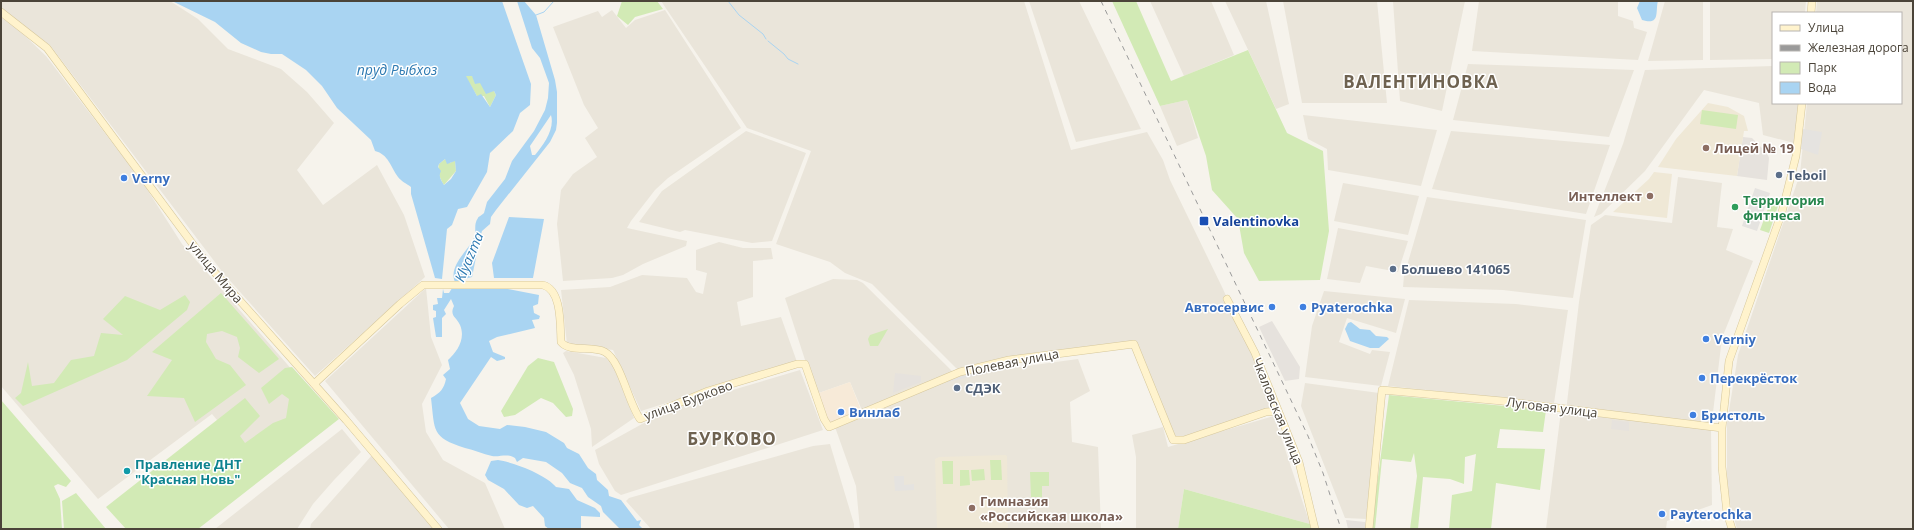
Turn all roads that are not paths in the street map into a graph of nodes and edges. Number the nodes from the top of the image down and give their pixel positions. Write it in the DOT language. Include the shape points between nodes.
graph roads {
  1 [pos="1812,1"];
  2 [pos="1,12"];
  3 [pos="1811,12"];
  4 [pos="1802,104"];
  5 [pos="1227,299"];
  6 [pos="314,384"];
  7 [pos="1277,411"];
  8 [pos="829,427"];
  9 [pos="1722,428"];
  10 [pos="438,529"];
  11 [pos="1315,529"];
  12 [pos="1369,529"];
  13 [pos="1732,529"];
  1 -- 3 [label="street"];
  2 -- 6 [label="street, улица Мира" via="47,48 209,266"];
  4 -- 9 [label="street" via="1794,167 1772,245 1729,361"];
  5 -- 7 [label="street, Чкаловская улица" via="1255,354"];
  6 -- 8 [label="street, улица Бурково" via="423,285 543,285 548,286 554,294 558,306 561,342 567,347 591,348 605,352 615,361 633,409 640,419 708,391 797,364 805,364"];
  6 -- 10 [label="street, улица Мира"];
  7 -- 8 [label="street, Полевая улица" via="1266,412 1184,440 1173,440 1134,344 1010,360 960,372"];
  7 -- 11 [label="street, Чкаловская улица" via="1299,462"];
  9 -- 12 [label="street, Луговая улица" via="1382,390"];
  9 -- 13 [label="street" via="1724,498"];
}
